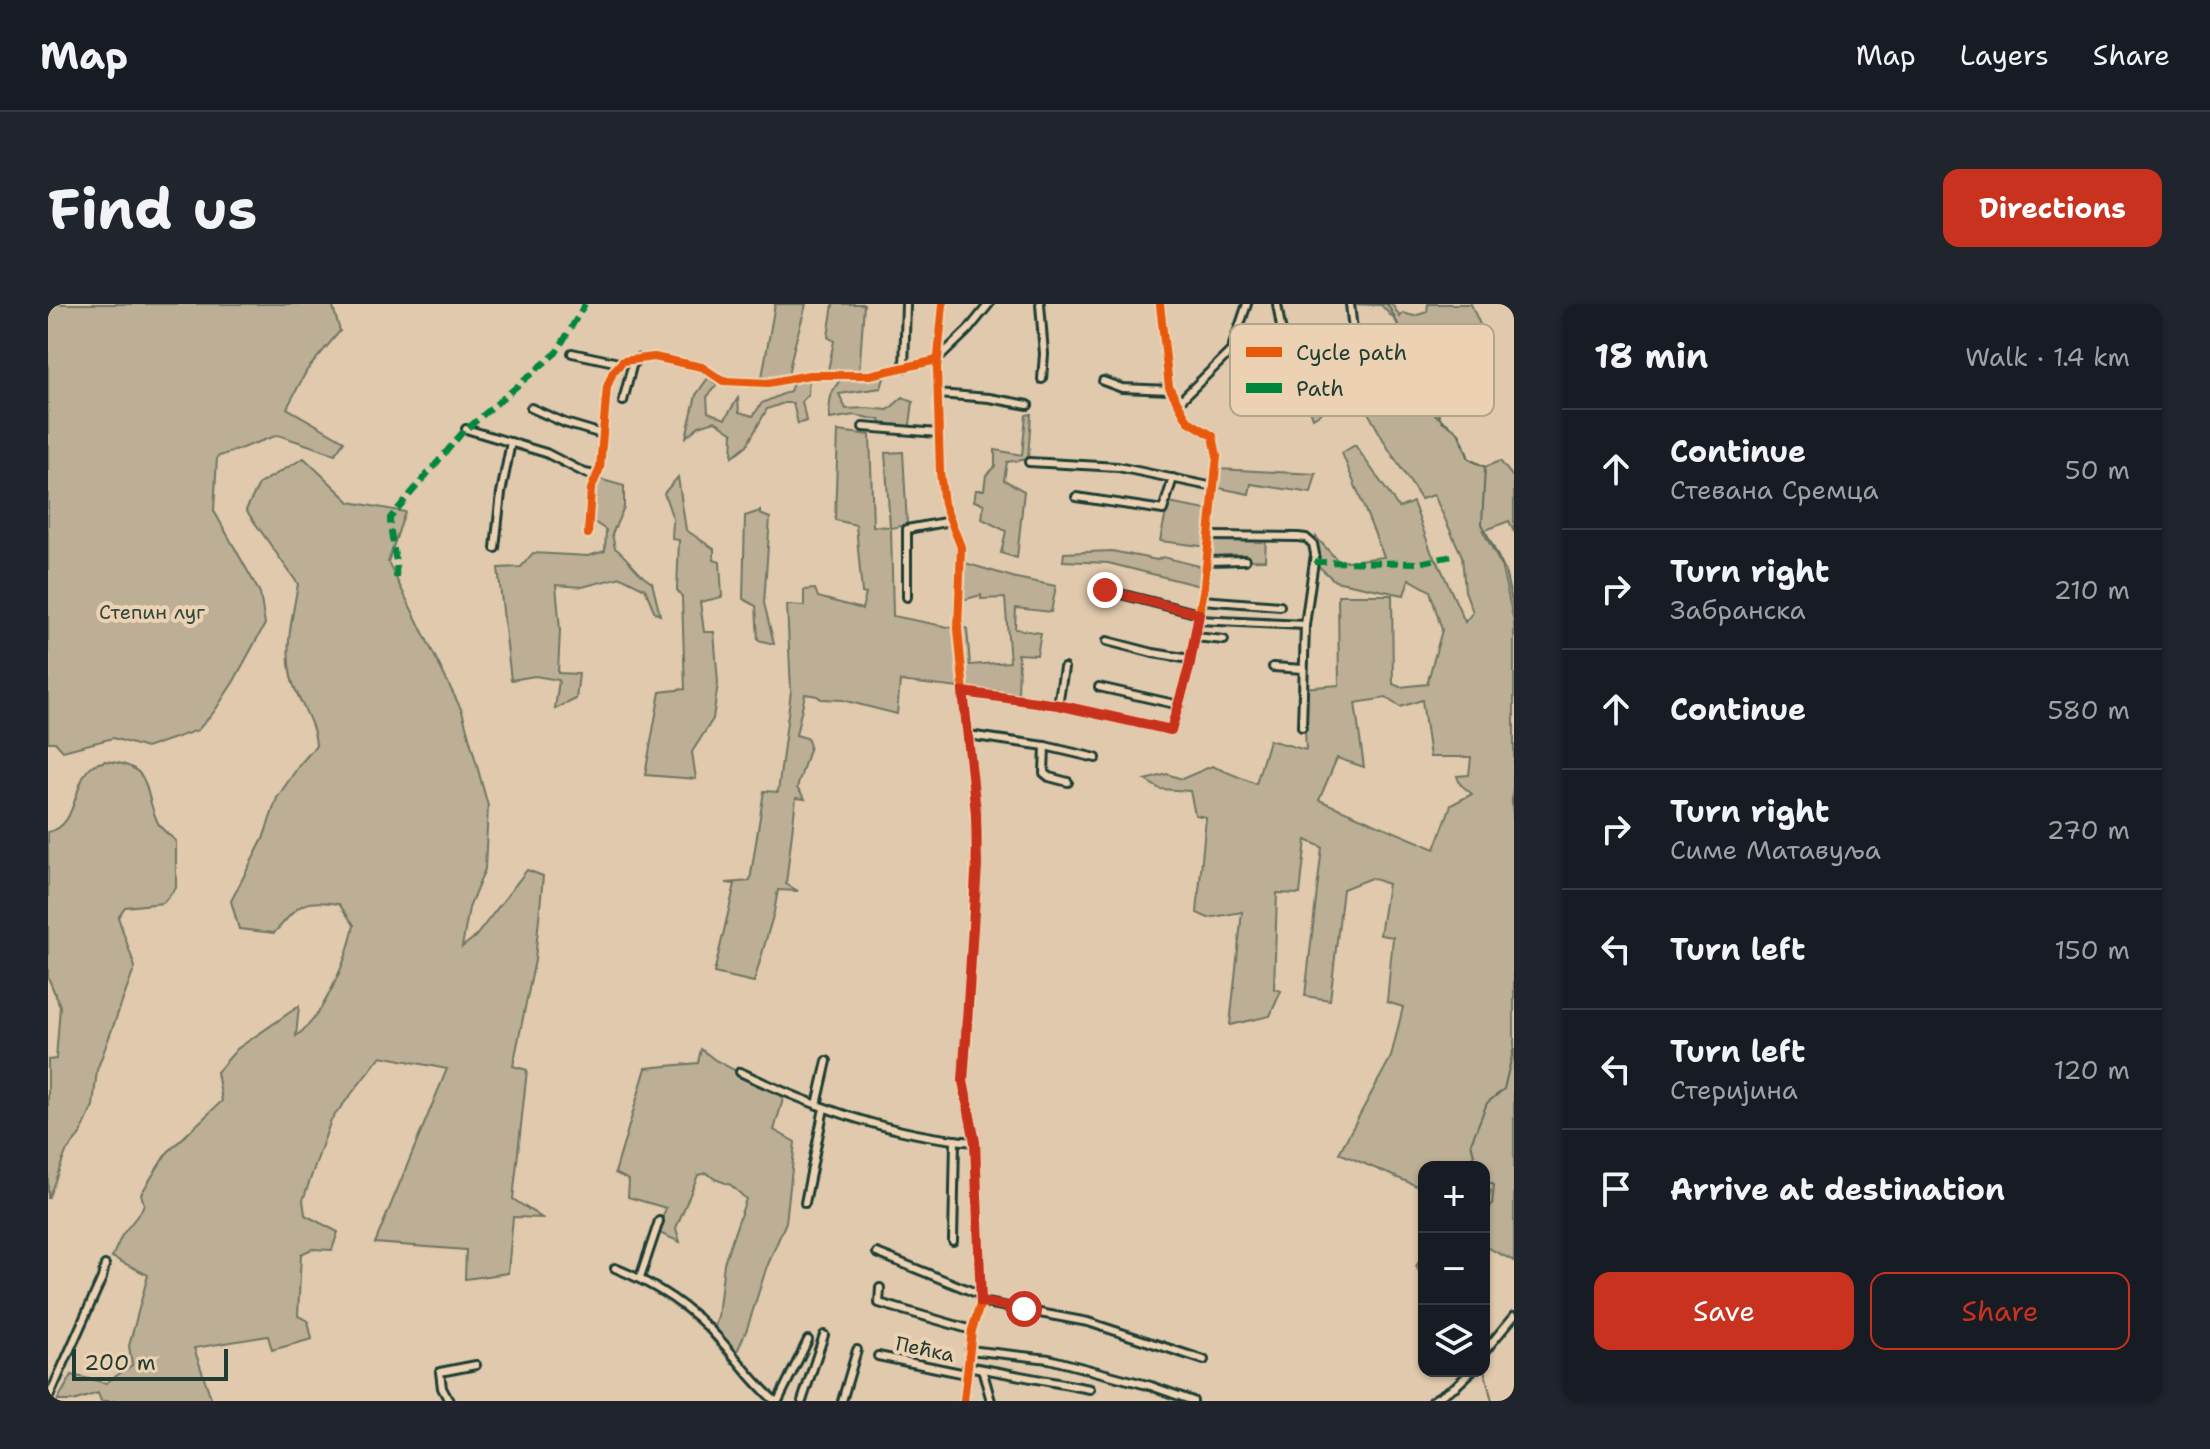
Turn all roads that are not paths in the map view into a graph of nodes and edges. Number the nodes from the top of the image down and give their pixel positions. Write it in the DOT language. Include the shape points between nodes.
graph roads {
  1 [pos="906,304"];
  2 [pos="943,304"];
  3 [pos="989,304"];
  4 [pos="1040,304"];
  5 [pos="1160,304"];
  6 [pos="1247,304"];
  7 [pos="1277,304"];
  8 [pos="1350,304"];
  9 [pos="1242,324"];
  10 [pos="1280,324"];
  11 [pos="1352,324"];
  12 [pos="1230,352"];
  13 [pos="572,353"];
  14 [pos="638,358"];
  15 [pos="937,360"];
  16 [pos="619,363"];
  17 [pos="904,368"];
  18 [pos="1042,379"];
  19 [pos="1103,381"];
  20 [pos="1170,390"];
  21 [pos="938,394"];
  22 [pos="623,401"];
  23 [pos="1178,403"];
  24 [pos="1028,405"];
  25 [pos="531,408"];
  26 [pos="863,427"];
  27 [pos="466,429"];
  28 [pos="938,433"];
  29 [pos="602,434"];
  30 [pos="511,442"];
  31 [pos="1029,462"];
  32 [pos="595,475"];
  33 [pos="1173,478"];
  34 [pos="1214,487"];
  35 [pos="1076,497"];
  36 [pos="951,521"];
  37 [pos="588,534"];
  38 [pos="1210,536"];
  39 [pos="495,548"];
  40 [pos="1245,560"];
  41 [pos="1208,561"];
  42 [pos="1105,590"];
  43 [pos="907,597"];
  44 [pos="1202,600"];
  45 [pos="1280,606"];
  46 [pos="1198,617"];
  47 [pos="1305,625"];
  48 [pos="1195,637"];
  49 [pos="1224,640"];
  50 [pos="1107,641"];
  51 [pos="1190,659"];
  52 [pos="1273,667"];
  53 [pos="1064,668"];
  54 [pos="1303,669"];
  55 [pos="1099,687"];
  56 [pos="963,692"];
  57 [pos="1058,705"];
  58 [pos="1179,705"];
  59 [pos="1302,727"];
  60 [pos="968,735"];
  61 [pos="1045,746"];
  62 [pos="1096,758"];
  63 [pos="1068,782"];
  64 [pos="827,1061"];
  65 [pos="740,1072"];
  66 [pos="821,1106"];
  67 [pos="955,1140"];
  68 [pos="975,1142"];
  69 [pos="805,1203"];
  70 [pos="659,1221"];
  71 [pos="953,1241"];
  72 [pos="877,1253"];
  73 [pos="105,1265"];
  74 [pos="615,1268"];
  75 [pos="640,1278"];
  76 [pos="880,1288"];
  77 [pos="981,1298"];
  78 [pos="1514,1316"];
  79 [pos="972,1330"];
  80 [pos="824,1335"];
  81 [pos="808,1340"];
  82 [pos="1490,1345"];
  83 [pos="857,1350"];
  84 [pos="969,1350"];
  85 [pos="878,1356"];
  86 [pos="1204,1360"];
  87 [pos="476,1365"];
  88 [pos="967,1366"];
  89 [pos="982,1369"];
  90 [pos="966,1374"];
  91 [pos="1466,1377"];
  92 [pos="1090,1389"];
  93 [pos="48,1399"];
  94 [pos="449,1401"];
  95 [pos="776,1401"];
  96 [pos="802,1401"];
  97 [pos="842,1401"];
  98 [pos="964,1401"];
  99 [pos="991,1401"];
  100 [pos="1193,1401"];
  101 [pos="1432,1401"];
  1 -- 17 [label="street"];
  2 -- 15 [label="street"];
  3 -- 15 [label="street"];
  4 -- 18 [label="street"];
  5 -- 20 [label="street"];
  6 -- 9 [label="street"];
  7 -- 10 [label="street"];
  8 -- 11 [label="street"];
  12 -- 23 [label="street"];
  13 -- 16 [label="street"];
  14 -- 16 [label="street"];
  14 -- 17 [label="street" via="699,367 723,381 749,383"];
  14 -- 22 [label="street"];
  15 -- 17 [label="street"];
  15 -- 21 [label="street"];
  16 -- 29 [label="street" via="607,387"];
  19 -- 20 [label="street" via="1122,388"];
  20 -- 23 [label="street"];
  21 -- 24 [label="street"];
  21 -- 28 [label="street"];
  23 -- 34 [label="street" via="1188,421 1213,436"];
  25 -- 29 [label="street"];
  26 -- 28 [label="street"];
  27 -- 30 [label="street"];
  28 -- 36 [label="street" via="941,489"];
  29 -- 32 [label="street"];
  30 -- 32 [label="street"];
  30 -- 39 [label="street"];
  31 -- 33 [label="street" via="1118,467"];
  32 -- 37 [label="street"];
  33 -- 34 [label="street"];
  33 -- 35 [label="street" via="1163,510"];
  34 -- 38 [label="street"];
  36 -- 43 [label="street" via="907,529"];
  36 -- 56 [label="street" via="962,559 958,611"];
  38 -- 41 [label="street"];
  38 -- 47 [label="street" via="1306,538 1314,546"];
  40 -- 41 [label="street"];
  41 -- 44 [label="street"];
  42 -- 46 [label="street"];
  44 -- 45 [label="street"];
  44 -- 46 [label="street"];
  46 -- 47 [label="street"];
  46 -- 48 [label="street"];
  47 -- 54 [label="street"];
  48 -- 49 [label="street"];
  48 -- 51 [label="street"];
  50 -- 51 [label="street"];
  51 -- 58 [label="street"];
  52 -- 54 [label="street"];
  53 -- 57 [label="street"];
  54 -- 59 [label="street"];
  55 -- 58 [label="street"];
  56 -- 57 [label="street"];
  56 -- 60 [label="street"];
  57 -- 58 [label="street" via="1171,730"];
  60 -- 61 [label="street"];
  60 -- 68 [label="street" via="977,866 963,1081"];
  61 -- 62 [label="street"];
  61 -- 63 [label="street" via="1044,773"];
  64 -- 66 [label="street"];
  65 -- 66 [label="street"];
  66 -- 67 [label="street" via="914,1134"];
  66 -- 69 [label="street"];
  67 -- 68 [label="street"];
  67 -- 71 [label="street"];
  68 -- 77 [label="street"];
  70 -- 75 [label="street"];
  72 -- 77 [label="street"];
  73 -- 93 [label="street"];
  74 -- 75 [label="street"];
  75 -- 95 [label="street" via="683,1303 753,1383"];
  76 -- 79 [label="street" via="879,1303"];
  77 -- 79 [label="street"];
  77 -- 86 [label="street" via="1088,1322"];
  78 -- 82 [label="street"];
  79 -- 84 [label="street"];
  80 -- 96 [label="street"];
  81 -- 95 [label="street"];
  83 -- 97 [label="street"];
  84 -- 88 [label="street"];
  84 -- 100 [label="street" via="1049,1359"];
  85 -- 90 [label="street, Пећка"];
  87 -- 94 [label="street" via="440,1372"];
  88 -- 89 [label="street"];
  88 -- 90 [label="street"];
  89 -- 92 [label="street"];
  89 -- 99 [label="street"];
  90 -- 98 [label="street"];
  91 -- 101 [label="street"];
}
